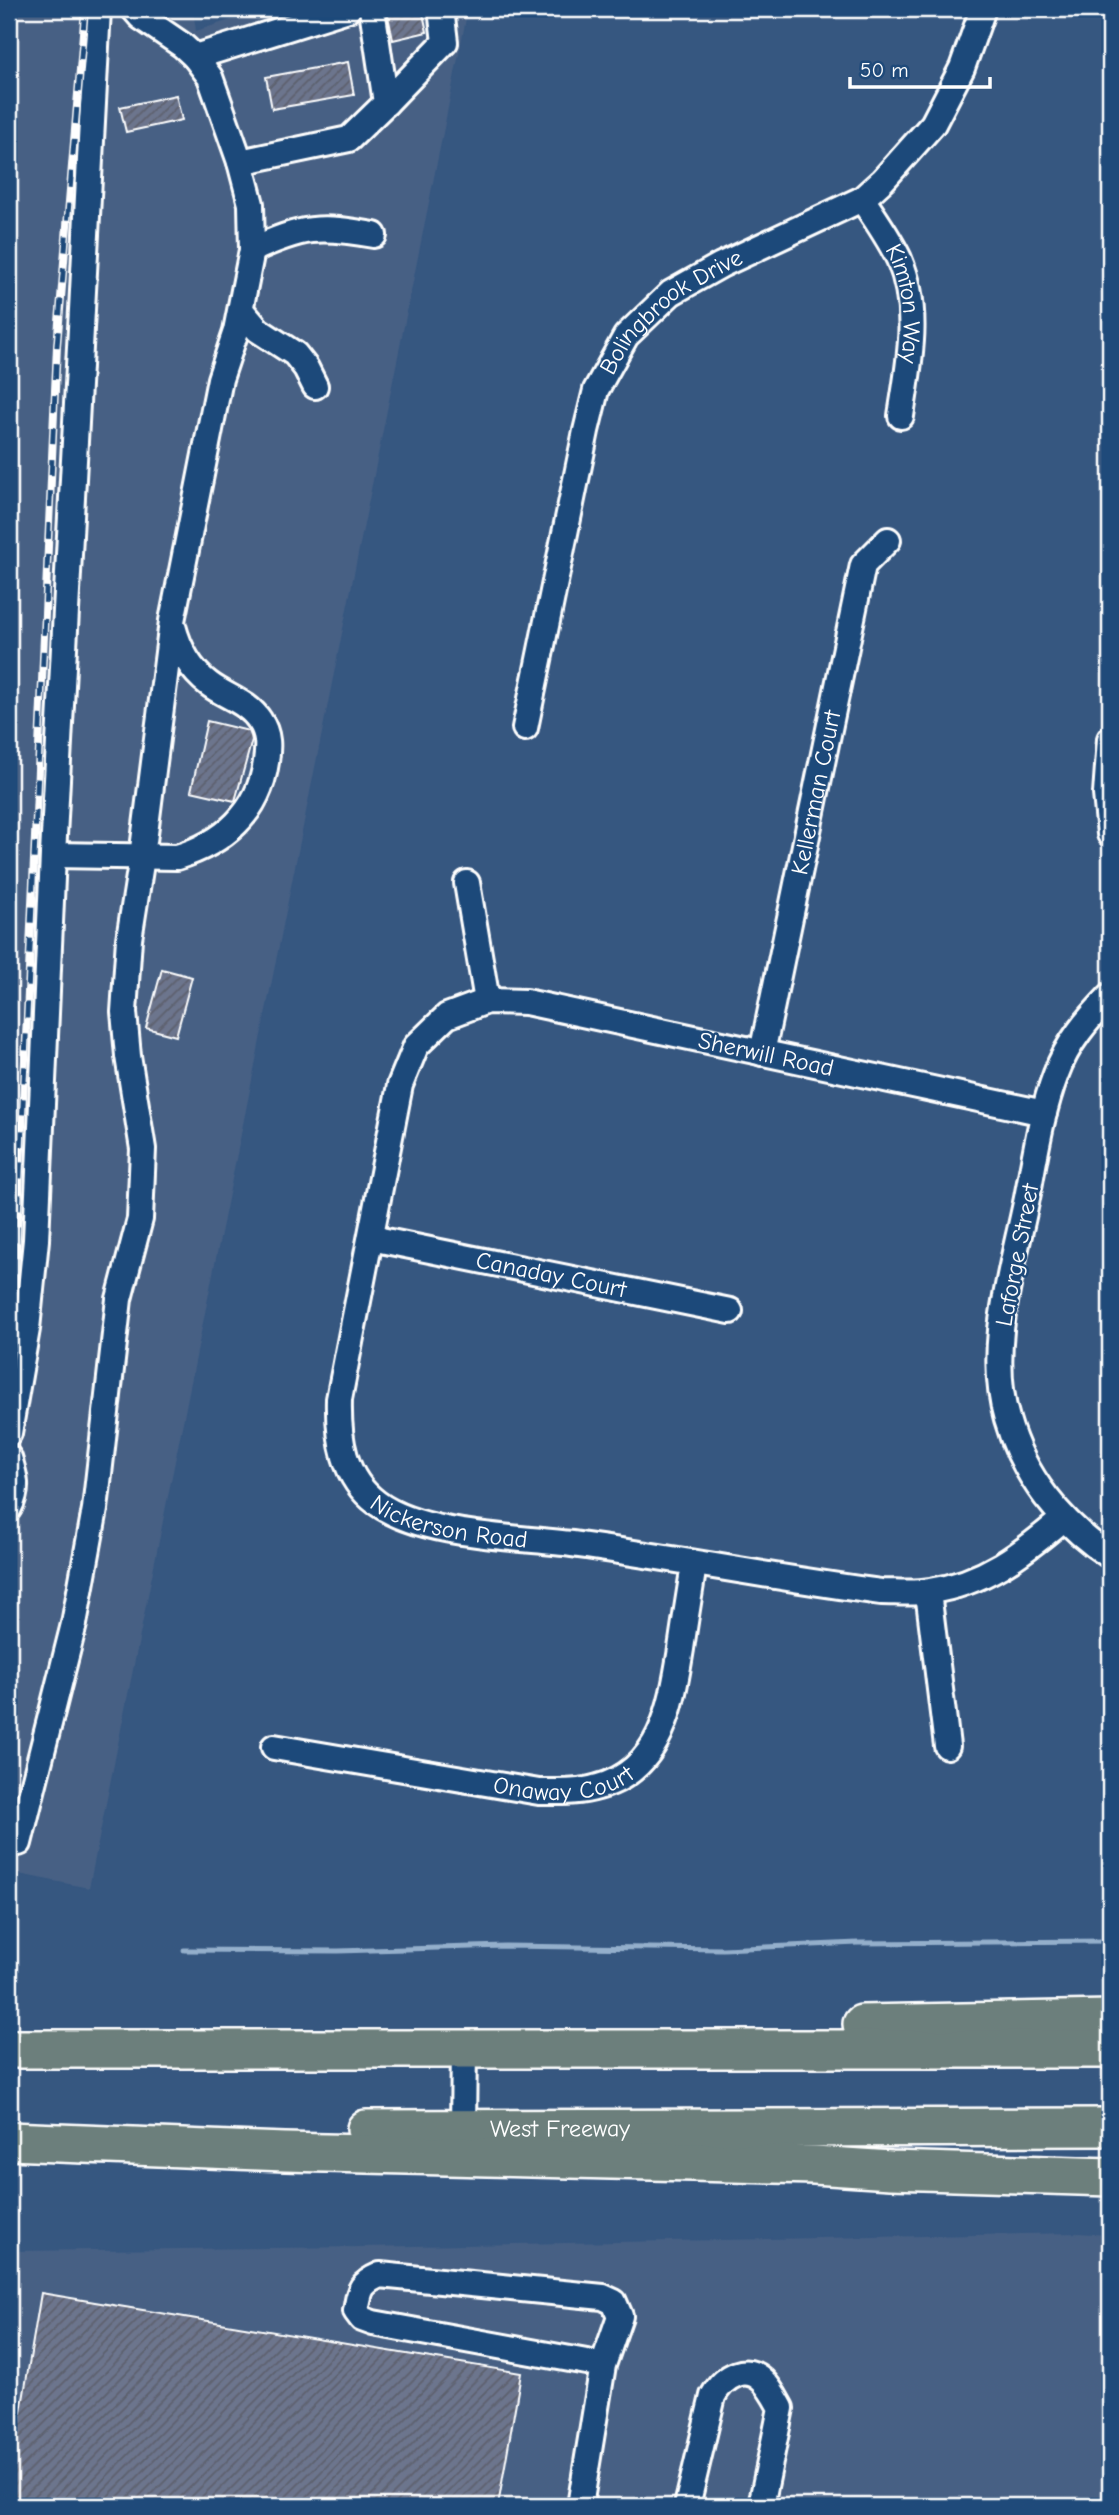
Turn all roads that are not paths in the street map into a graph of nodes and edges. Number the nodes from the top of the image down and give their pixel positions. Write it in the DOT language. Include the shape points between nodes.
graph roads {
  1 [pos="134,9"];
  2 [pos="348,9"];
  3 [pos="372,9"];
  4 [pos="441,9"];
  5 [pos="983,9"];
  6 [pos="98,10"];
  7 [pos="195,57"];
  8 [pos="386,103"];
  9 [pos="240,162"];
  10 [pos="862,199"];
  11 [pos="373,235"];
  12 [pos="252,250"];
  13 [pos="240,310"];
  14 [pos="315,386"];
  15 [pos="901,416"];
  16 [pos="888,540"];
  17 [pos="172,621"];
  18 [pos="525,728"];
  19 [pos="1110,739"];
  20 [pos="1110,834"];
  21 [pos="53,855"];
  22 [pos="142,857"];
  23 [pos="467,883"];
  24 [pos="1110,996"];
  25 [pos="487,1001"];
  26 [pos="762,1053"];
  27 [pos="1044,1113"];
  28 [pos="371,1237"];
  29 [pos="730,1311"];
  30 [pos="9,1433"];
  31 [pos="9,1458"];
  32 [pos="9,1508"];
  33 [pos="1063,1519"];
  34 [pos="1110,1556"];
  35 [pos="694,1564"];
  36 [pos="928,1592"];
  37 [pos="947,1746"];
  38 [pos="274,1747"];
  39 [pos="19,1843"];
  40 [pos="1110,2019"];
  41 [pos="464,2048"];
  42 [pos="9,2049"];
  43 [pos="1110,2049"];
  44 [pos="1110,2127"];
  45 [pos="463,2129"];
  46 [pos="9,2140"];
  47 [pos="1110,2160"];
  48 [pos="814,2165"];
  49 [pos="1110,2177"];
  50 [pos="603,2365"];
  51 [pos="580,2506"];
  52 [pos="687,2506"];
  53 [pos="761,2506"];
  1 -- 7 [label="street"];
  2 -- 7 [label="street"];
  3 -- 8 [label="street"];
  4 -- 8 [label="street" via="445,43"];
  5 -- 10 [label="street, Bolingbrook Drive" via="969,52 933,124"];
  6 -- 21 [label="street"];
  7 -- 9 [label="street" via="210,77"];
  8 -- 9 [label="street" via="349,139"];
  9 -- 12 [label="street" via="251,204"];
  10 -- 15 [label="street, Kimton Way" via="886,235 909,288 912,344"];
  10 -- 18 [label="street, Bolingbrook Drive" via="671,293 626,336 596,390 588,421"];
  11 -- 12 [label="street" via="305,229"];
  12 -- 13 [label="street"];
  13 -- 14 [label="street" via="258,330 295,354"];
  13 -- 17 [label="street" via="220,379"];
  16 -- 26 [label="street, Kellerman Court" via="863,565"];
  17 -- 22 [label="street"];
  17 -- 22 [label="street" via="179,648 191,667 259,719 268,740 267,754 258,794 223,835 177,857"];
  19 -- 20 [label="street" via="1106,794"];
  21 -- 22 [label="street"];
  21 -- 30 [label="street" via="36,1240"];
  22 -- 39 [label="street" via="124,1001 143,1149 140,1219 119,1299 95,1509 74,1624"];
  23 -- 25 [label="street"];
  24 -- 27 [label="street, Laforge Street" via="1071,1042"];
  25 -- 26 [label="street, Sherwill Road" via="526,1002"];
  25 -- 28 [label="street, Nickerson Road" via="447,1016 416,1046 400,1086"];
  26 -- 27 [label="street, Sherwill Road"];
  27 -- 33 [label="street, Laforge Street" via="1006,1303 1000,1385 1018,1450"];
  28 -- 29 [label="street, Canaday Court"];
  28 -- 35 [label="street, Nickerson Road" via="339,1399 338,1427 343,1456 355,1480 376,1503 428,1526"];
  31 -- 32 [label="street" via="16,1479"];
  33 -- 34 [label="street, Laforge Street"];
  33 -- 36 [label="street, Nickerson Road" via="995,1571 961,1586"];
  35 -- 36 [label="street, Nickerson Road" via="881,1592"];
  35 -- 38 [label="street, Onaway Court" via="665,1725 649,1752 625,1775 600,1787 539,1792"];
  36 -- 37 [label="street"];
  40 -- 41 [label="highway" via="595,2028"];
  41 -- 42 [label="highway"];
  41 -- 43 [label="highway"];
  41 -- 45 [label="street"];
  44 -- 45 [label="highway, West Freeway"];
  45 -- 46 [label="highway, West Freeway" via="287,2129"];
  46 -- 48 [label="highway"];
  47 -- 48 [label="highway"];
  48 -- 49 [label="highway"];
  50 -- 50 [label="street" via="373,2323 356,2311 360,2289 380,2275 603,2297 614,2302 620,2316"];
  50 -- 51 [label="street"];
  52 -- 53 [label="street" via="713,2396 718,2386 744,2372 757,2375 782,2408"];
}
